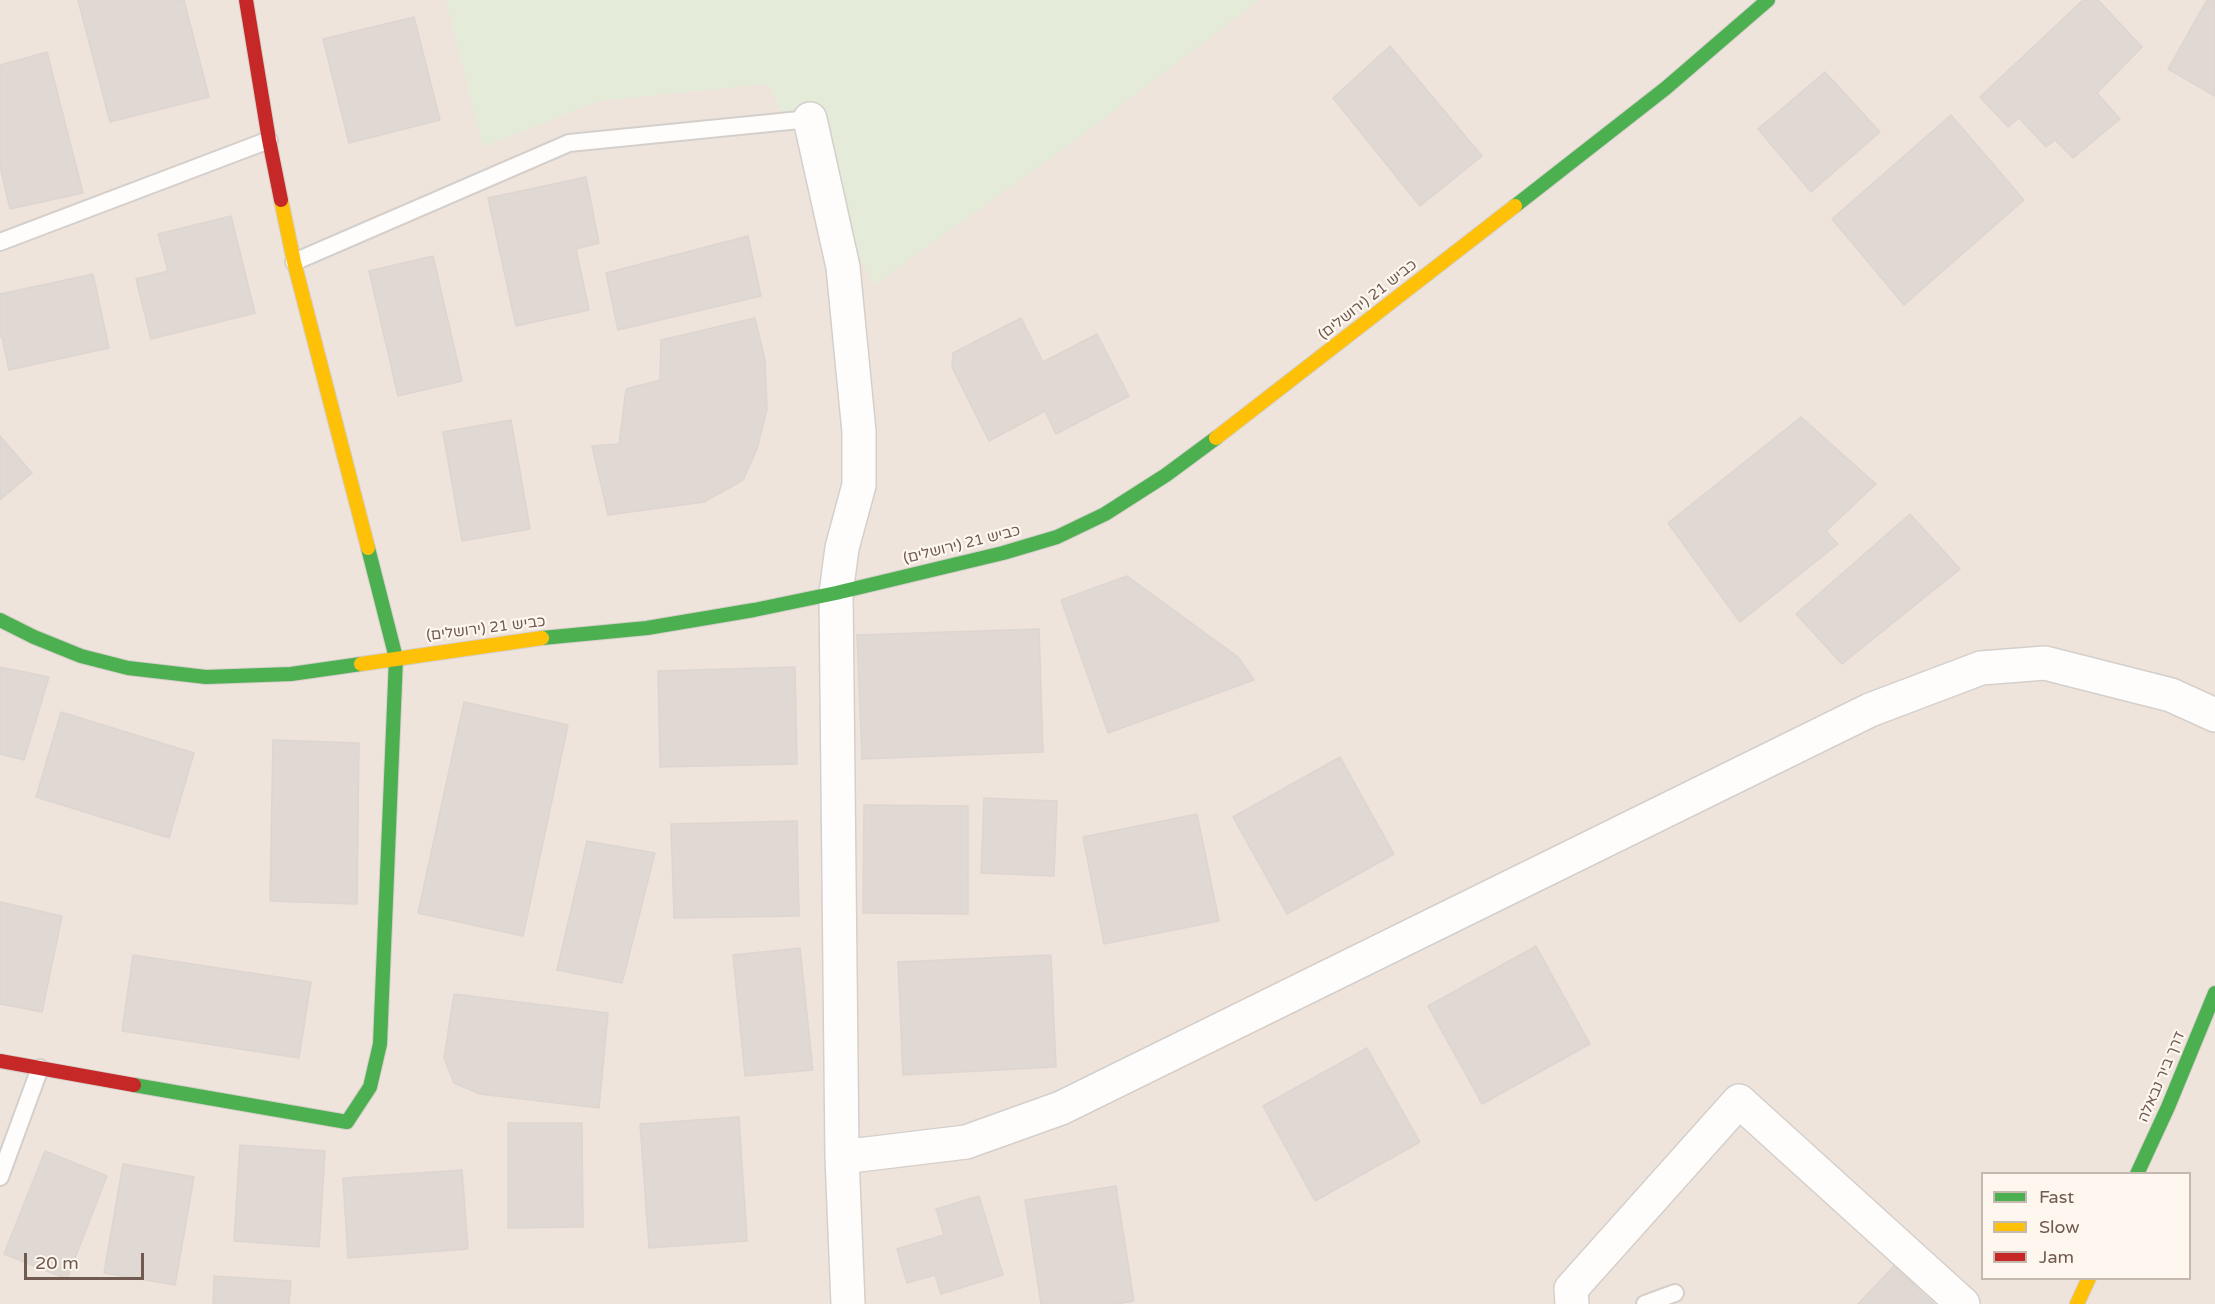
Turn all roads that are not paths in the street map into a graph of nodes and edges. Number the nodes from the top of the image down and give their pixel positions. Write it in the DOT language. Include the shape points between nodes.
graph roads {
  1 [pos="246,0"];
  2 [pos="1768,0"];
  3 [pos="810,119"];
  4 [pos="269,140"];
  5 [pos="0,242"];
  6 [pos="294,262"];
  7 [pos="836,593"];
  8 [pos="0,620"];
  9 [pos="396,658"];
  10 [pos="2215,715"];
  11 [pos="2215,993"];
  12 [pos="0,1061"];
  13 [pos="40,1068"];
  14 [pos="842,1157"];
  15 [pos="2137,1172"];
  16 [pos="0,1177"];
  17 [pos="2088,1280"];
  18 [pos="1675,1293"];
  19 [pos="848,1304"];
  20 [pos="1572,1304"];
  21 [pos="1645,1304"];
  22 [pos="1963,1304"];
  23 [pos="2078,1304"];
  1 -- 4 [label="main road"];
  2 -- 7 [label="main road, כביש 21 (ירושלים)" via="1666,88 1361,327 1166,475 1105,514 1057,537 1003,553"];
  3 -- 6 [label="lane" via="569,143"];
  3 -- 7 [label="street" via="843,267 859,432 859,485 842,548"];
  4 -- 5 [label="lane"];
  4 -- 6 [label="main road"];
  6 -- 9 [label="main road"];
  7 -- 9 [label="main road, כביש 21 (ירושלים)" via="647,628"];
  7 -- 14 [label="street"];
  8 -- 9 [label="main road, כביש 21 (ירושלים)" via="81,656 128,668 206,677 291,674"];
  9 -- 13 [label="main road" via="380,1044 370,1087 347,1122"];
  10 -- 14 [label="street" via="2171,695 2045,663 1981,668 1870,710 1061,1108 966,1142"];
  11 -- 15 [label="main road, דרך ביר נבאלה"];
  12 -- 13 [label="main road"];
  13 -- 16 [label="lane"];
  14 -- 19 [label="street"];
  17 -- 23 [label="main road"];
  18 -- 21 [label="lane"];
  20 -- 22 [label="street" via="1571,1290 1739,1101"];
}
